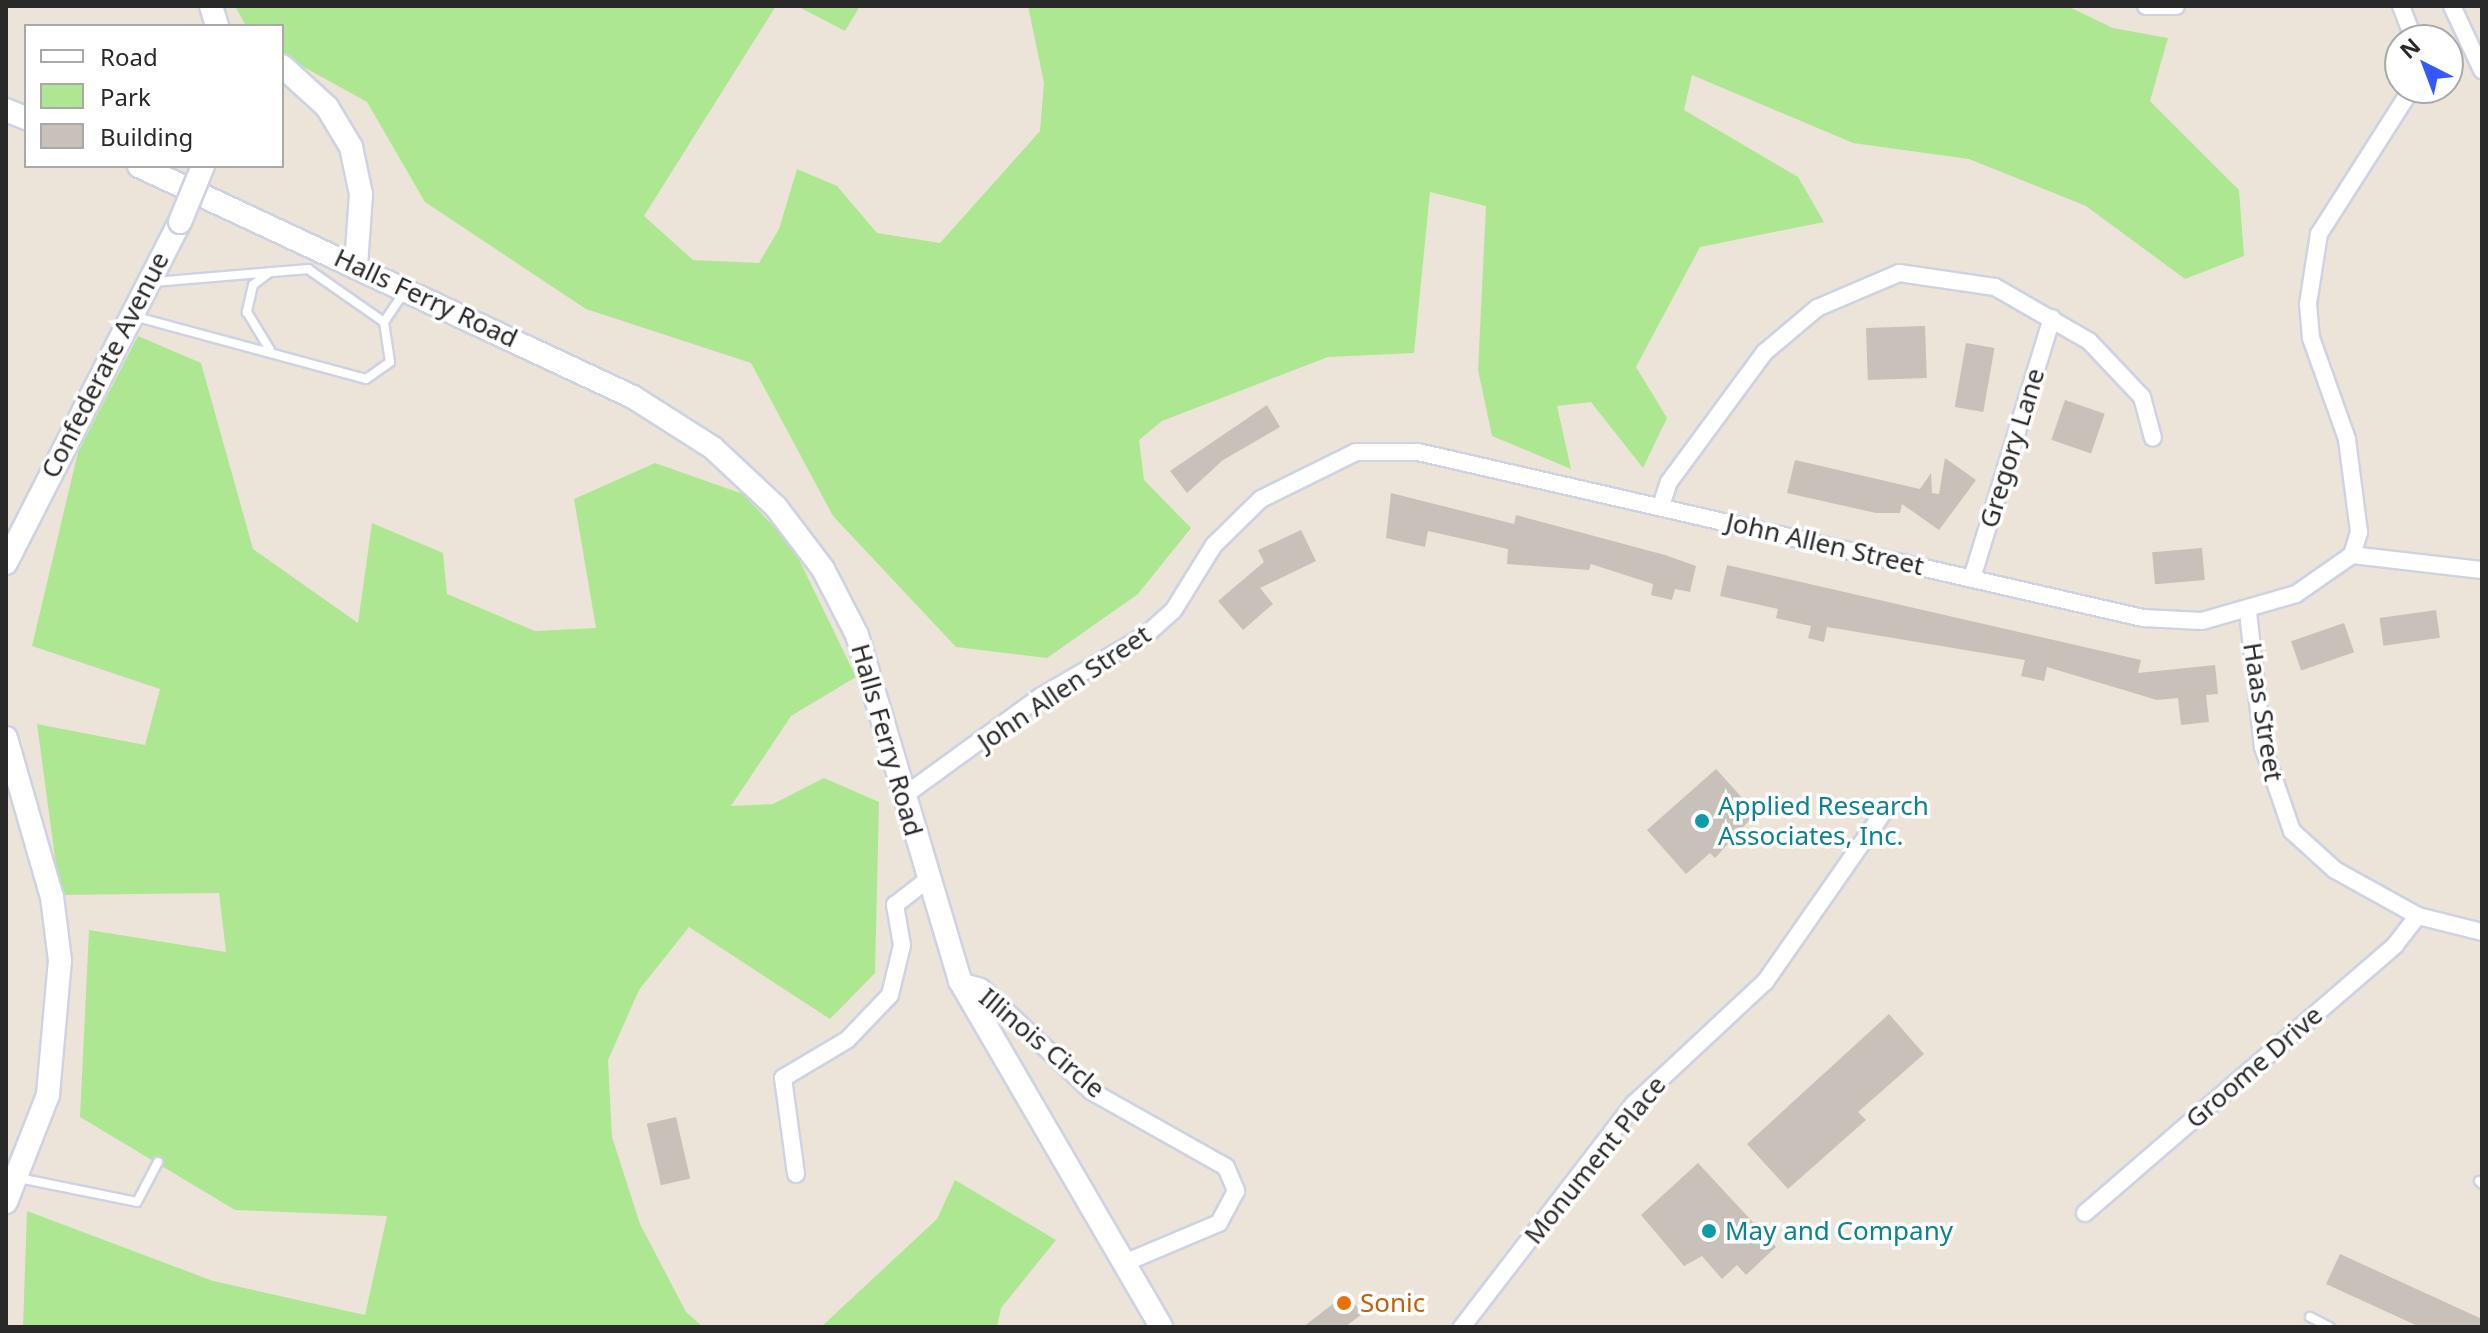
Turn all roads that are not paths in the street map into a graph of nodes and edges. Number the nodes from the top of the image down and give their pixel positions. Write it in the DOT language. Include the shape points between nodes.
graph roads {
  1 [pos="2146,6"];
  2 [pos="2176,6"];
  3 [pos="2452,6"];
  4 [pos="284,68"];
  5 [pos="2482,70"];
  6 [pos="2401,104"];
  7 [pos="143,168"];
  8 [pos="202,168"];
  9 [pos="356,265"];
  10 [pos="274,270"];
  11 [pos="149,282"];
  12 [pos="407,288"];
  13 [pos="132,315"];
  14 [pos="2052,318"];
  15 [pos="384,322"];
  16 [pos="271,351"];
  17 [pos="2153,438"];
  18 [pos="1661,506"];
  19 [pos="2352,555"];
  20 [pos="6,563"];
  21 [pos="2482,570"];
  22 [pos="1972,578"];
  23 [pos="2248,612"];
  24 [pos="6,738"];
  25 [pos="905,795"];
  26 [pos="1883,813"];
  27 [pos="927,880"];
  28 [pos="2418,916"];
  29 [pos="2482,932"];
  30 [pos="960,981"];
  31 [pos="158,1162"];
  32 [pos="796,1174"];
  33 [pos="19,1177"];
  34 [pos="6,1202"];
  35 [pos="2085,1213"];
  36 [pos="1122,1264"];
  37 [pos="2310,1317"];
  38 [pos="1161,1327"];
  39 [pos="1462,1327"];
  40 [pos="2330,1327"];
  1 -- 2 [label="street"];
  3 -- 5 [label="street"];
  4 -- 9 [label="street" via="327,107 351,147 361,194"];
  6 -- 19 [label="street" via="2330,206 2311,268 2311,338 2347,439 2359,506"];
  7 -- 9 [label="street, Halls Ferry Road"];
  8 -- 11 [label="street, Confederate Avenue, bridge"];
  9 -- 12 [label="street, Halls Ferry Road"];
  10 -- 11 [label="lane"];
  10 -- 15 [label="lane" via="308,269"];
  10 -- 16 [label="lane" via="253,285 247,304 256,334"];
  11 -- 13 [label="street, Confederate Avenue"];
  12 -- 15 [label="lane"];
  12 -- 25 [label="street, Halls Ferry Road" via="633,397 713,448 776,507 823,569 857,635"];
  13 -- 16 [label="lane"];
  13 -- 20 [label="street, Confederate Avenue"];
  14 -- 17 [label="street" via="2125,374 2142,397"];
  14 -- 18 [label="street" via="1995,287 1925,272 1849,290 1765,352 1669,482"];
  14 -- 22 [label="street, Gregory Lane"];
  15 -- 16 [label="lane" via="390,362 366,379"];
  18 -- 22 [label="street, John Allen Street"];
  18 -- 25 [label="street, John Allen Street" via="1418,452 1356,452 1324,462 1237,520 1173,611 1146,635 1040,697"];
  19 -- 21 [label="street"];
  19 -- 23 [label="street, John Allen Street" via="2306,589"];
  22 -- 23 [label="street, John Allen Street" via="2173,622"];
  23 -- 28 [label="street, Haas Street" via="2263,747 2292,831 2335,870"];
  24 -- 33 [label="street" via="52,897 60,960 48,1095"];
  25 -- 27 [label="street, Halls Ferry Road"];
  26 -- 39 [label="street, Monument Place" via="1765,982 1634,1104"];
  27 -- 30 [label="street, Halls Ferry Road"];
  27 -- 32 [label="street" via="895,905 902,945 890,995 847,1040 783,1078"];
  28 -- 29 [label="street, Haas Street"];
  28 -- 35 [label="street, Groome Drive" via="2395,945"];
  30 -- 36 [label="street, Halls Ferry Road"];
  30 -- 36 [label="street, Illinois Circle" via="981,987 1091,1091 1226,1167 1236,1191 1219,1223"];
  31 -- 33 [label="lane" via="137,1202"];
  33 -- 34 [label="street"];
  36 -- 38 [label="street, Halls Ferry Road"];
  37 -- 40 [label="lane"];
}
